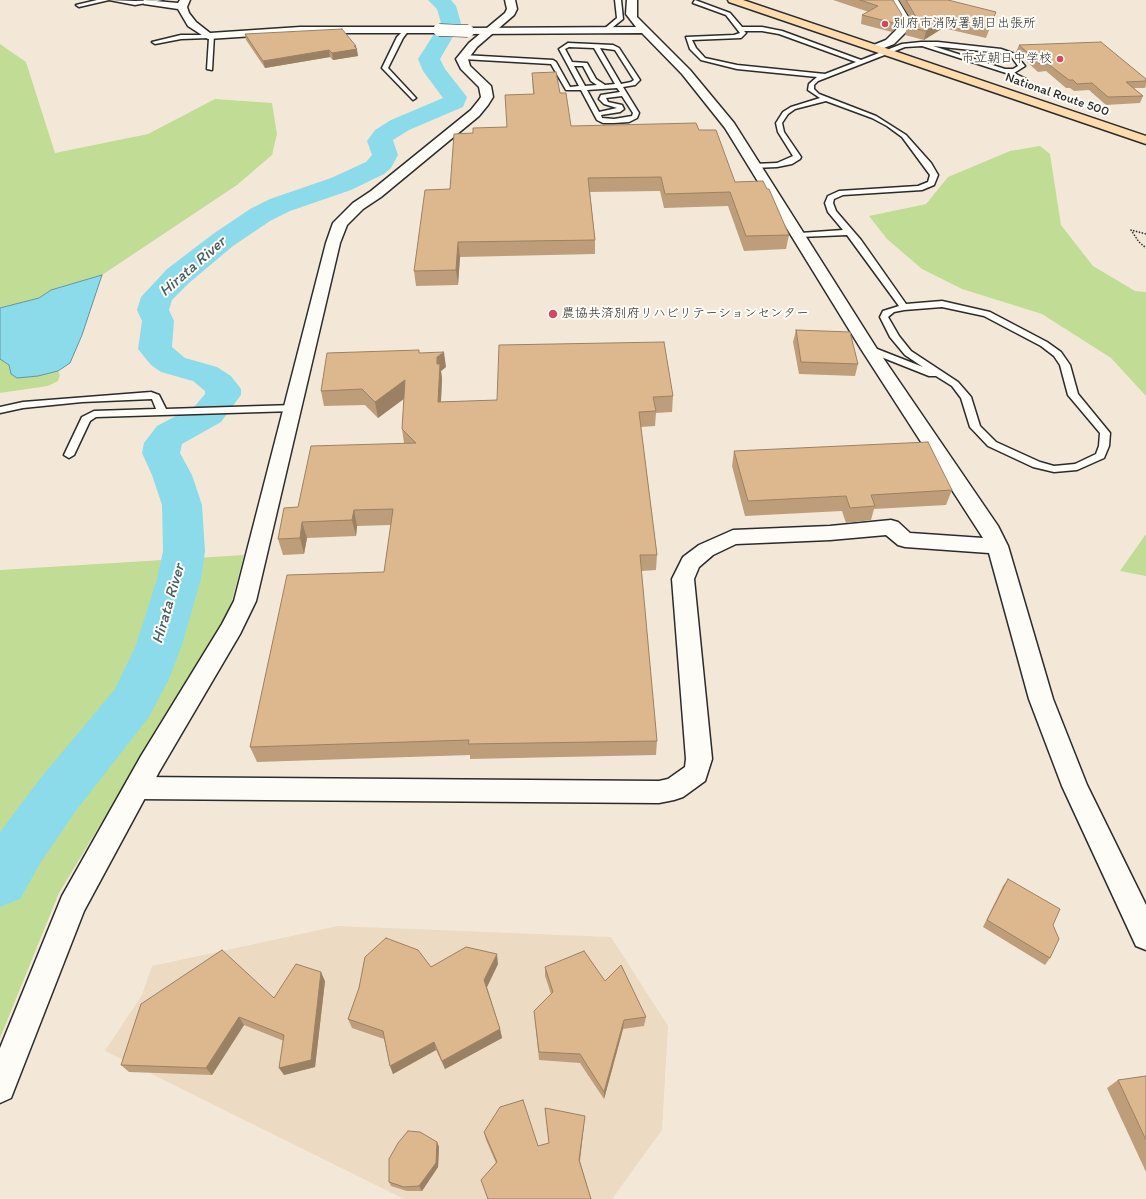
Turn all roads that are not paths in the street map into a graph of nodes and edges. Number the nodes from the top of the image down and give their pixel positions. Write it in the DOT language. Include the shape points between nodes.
graph roads {
  1 [pos="106,0"];
  2 [pos="112,0"];
  3 [pos="160,0"];
  4 [pos="510,0"];
  5 [pos="618,0"];
  6 [pos="632,0"];
  7 [pos="733,0"];
  8 [pos="751,0"];
  9 [pos="893,0"];
  10 [pos="148,2"];
  11 [pos="695,2"];
  12 [pos="183,3"];
  13 [pos="79,5"];
  14 [pos="742,29"];
  15 [pos="406,30"];
  16 [pos="606,30"];
  17 [pos="644,30"];
  18 [pos="489,31"];
  19 [pos="210,36"];
  20 [pos="947,36"];
  21 [pos="155,42"];
  22 [pos="921,44"];
  23 [pos="938,44"];
  24 [pos="885,48"];
  25 [pos="598,49"];
  26 [pos="463,57"];
  27 [pos="568,62"];
  28 [pos="860,62"];
  29 [pos="594,68"];
  30 [pos="210,69"];
  31 [pos="587,69"];
  32 [pos="1009,72"];
  33 [pos="802,73"];
  34 [pos="824,76"];
  35 [pos="1024,80"];
  36 [pos="813,83"];
  37 [pos="619,86"];
  38 [pos="604,87"];
  39 [pos="583,88"];
  40 [pos="624,94"];
  41 [pos="413,98"];
  42 [pos="824,98"];
  43 [pos="597,114"];
  44 [pos="1146,133"];
  45 [pos="1146,140"];
  46 [pos="756,166"];
  47 [pos="850,232"];
  48 [pos="800,235"];
  49 [pos="904,307"];
  50 [pos="869,348"];
  51 [pos="955,384"];
  52 [pos="288,408"];
  53 [pos="0,410"];
  54 [pos="162,412"];
  55 [pos="69,455"];
  56 [pos="998,546"];
  57 [pos="137,788"];
  58 [pos="1146,936"];
  59 [pos="0,1087"];
  1 -- 13 [label="lane"];
  2 -- 10 [label="lane"];
  3 -- 10 [label="lane"];
  4 -- 18 [label="street" via="512,9 509,15"];
  5 -- 16 [label="lane" via="620,19"];
  6 -- 17 [label="street" via="631,14"];
  7 -- 24 [label="highway, National Route 500"];
  8 -- 24 [label="highway, National Route 500"];
  9 -- 24 [label="street" via="908,24 907,28"];
  10 -- 12 [label="street"];
  11 -- 14 [label="lane" via="728,14"];
  12 -- 19 [label="street" via="192,24"];
  14 -- 28 [label="lane" via="780,32"];
  14 -- 33 [label="lane" via="741,36 688,38 696,54 715,63"];
  15 -- 18 [label="street, bridge"];
  15 -- 19 [label="street" via="300,30"];
  15 -- 41 [label="lane" via="385,68"];
  16 -- 17 [label="street"];
  16 -- 18 [label="street"];
  17 -- 46 [label="street" via="709,98"];
  18 -- 26 [label="street"];
  19 -- 21 [label="lane" via="181,37"];
  19 -- 30 [label="lane"];
  20 -- 23 [label="lane"];
  22 -- 23 [label="lane"];
  22 -- 24 [label="lane"];
  22 -- 32 [label="lane"];
  23 -- 32 [label="lane" via="1007,50 1022,65"];
  24 -- 28 [label="lane"];
  24 -- 44 [label="highway, National Route 500"];
  24 -- 45 [label="highway, National Route 500"];
  25 -- 27 [label="lane"];
  25 -- 27 [label="lane" via="563,47"];
  25 -- 37 [label="lane" via="605,68"];
  25 -- 37 [label="lane" via="617,49 637,80 632,84"];
  26 -- 39 [label="lane" via="553,62 568,89"];
  26 -- 52 [label="street" via="465,67 485,86 487,97 476,113 340,223"];
  27 -- 31 [label="lane" via="585,64"];
  27 -- 39 [label="lane"];
  28 -- 34 [label="lane"];
  29 -- 31 [label="lane"];
  31 -- 38 [label="lane" via="593,80"];
  32 -- 35 [label="lane"];
  33 -- 34 [label="lane"];
  33 -- 36 [label="lane"];
  34 -- 36 [label="lane"];
  36 -- 42 [label="lane" via="811,90"];
  37 -- 38 [label="lane"];
  37 -- 40 [label="lane"];
  38 -- 39 [label="lane"];
  39 -- 43 [label="lane"];
  40 -- 43 [label="lane" via="636,113 635,117 628,120 603,121"];
  40 -- 43 [label="lane" via="604,96 602,99 606,103 620,106 621,109"];
  42 -- 46 [label="lane" via="793,108 785,113 779,123 781,132 797,157 777,165"];
  42 -- 47 [label="lane" via="889,125 904,136 934,175 931,183 919,188 842,194 831,198 829,203 832,212"];
  46 -- 48 [label="street"];
  47 -- 48 [label="lane"];
  47 -- 49 [label="lane"];
  48 -- 50 [label="street"];
  49 -- 51 [label="lane" via="891,310 884,317 895,337 908,353"];
  49 -- 51 [label="lane" via="942,304 987,314 1002,320 1058,354 1065,365 1070,389 1077,402 1103,429 1105,438 1102,451 1095,460 1064,469 1037,465 1000,449 975,427 966,397"];
  50 -- 51 [label="lane"];
  50 -- 56 [label="street" via="988,526"];
  52 -- 54 [label="lane"];
  52 -- 57 [label="street" via="245,601 232,628"];
  53 -- 54 [label="lane" via="82,399 151,395 156,397"];
  54 -- 55 [label="lane" via="94,414 86,419"];
  56 -- 57 [label="street" via="905,540 891,527 830,533 733,537 706,550 691,562 683,584 700,759 696,773 674,789 651,792"];
  56 -- 58 [label="street" via="1040,698 1075,786"];
  57 -- 59 [label="street" via="72,905"];
}
